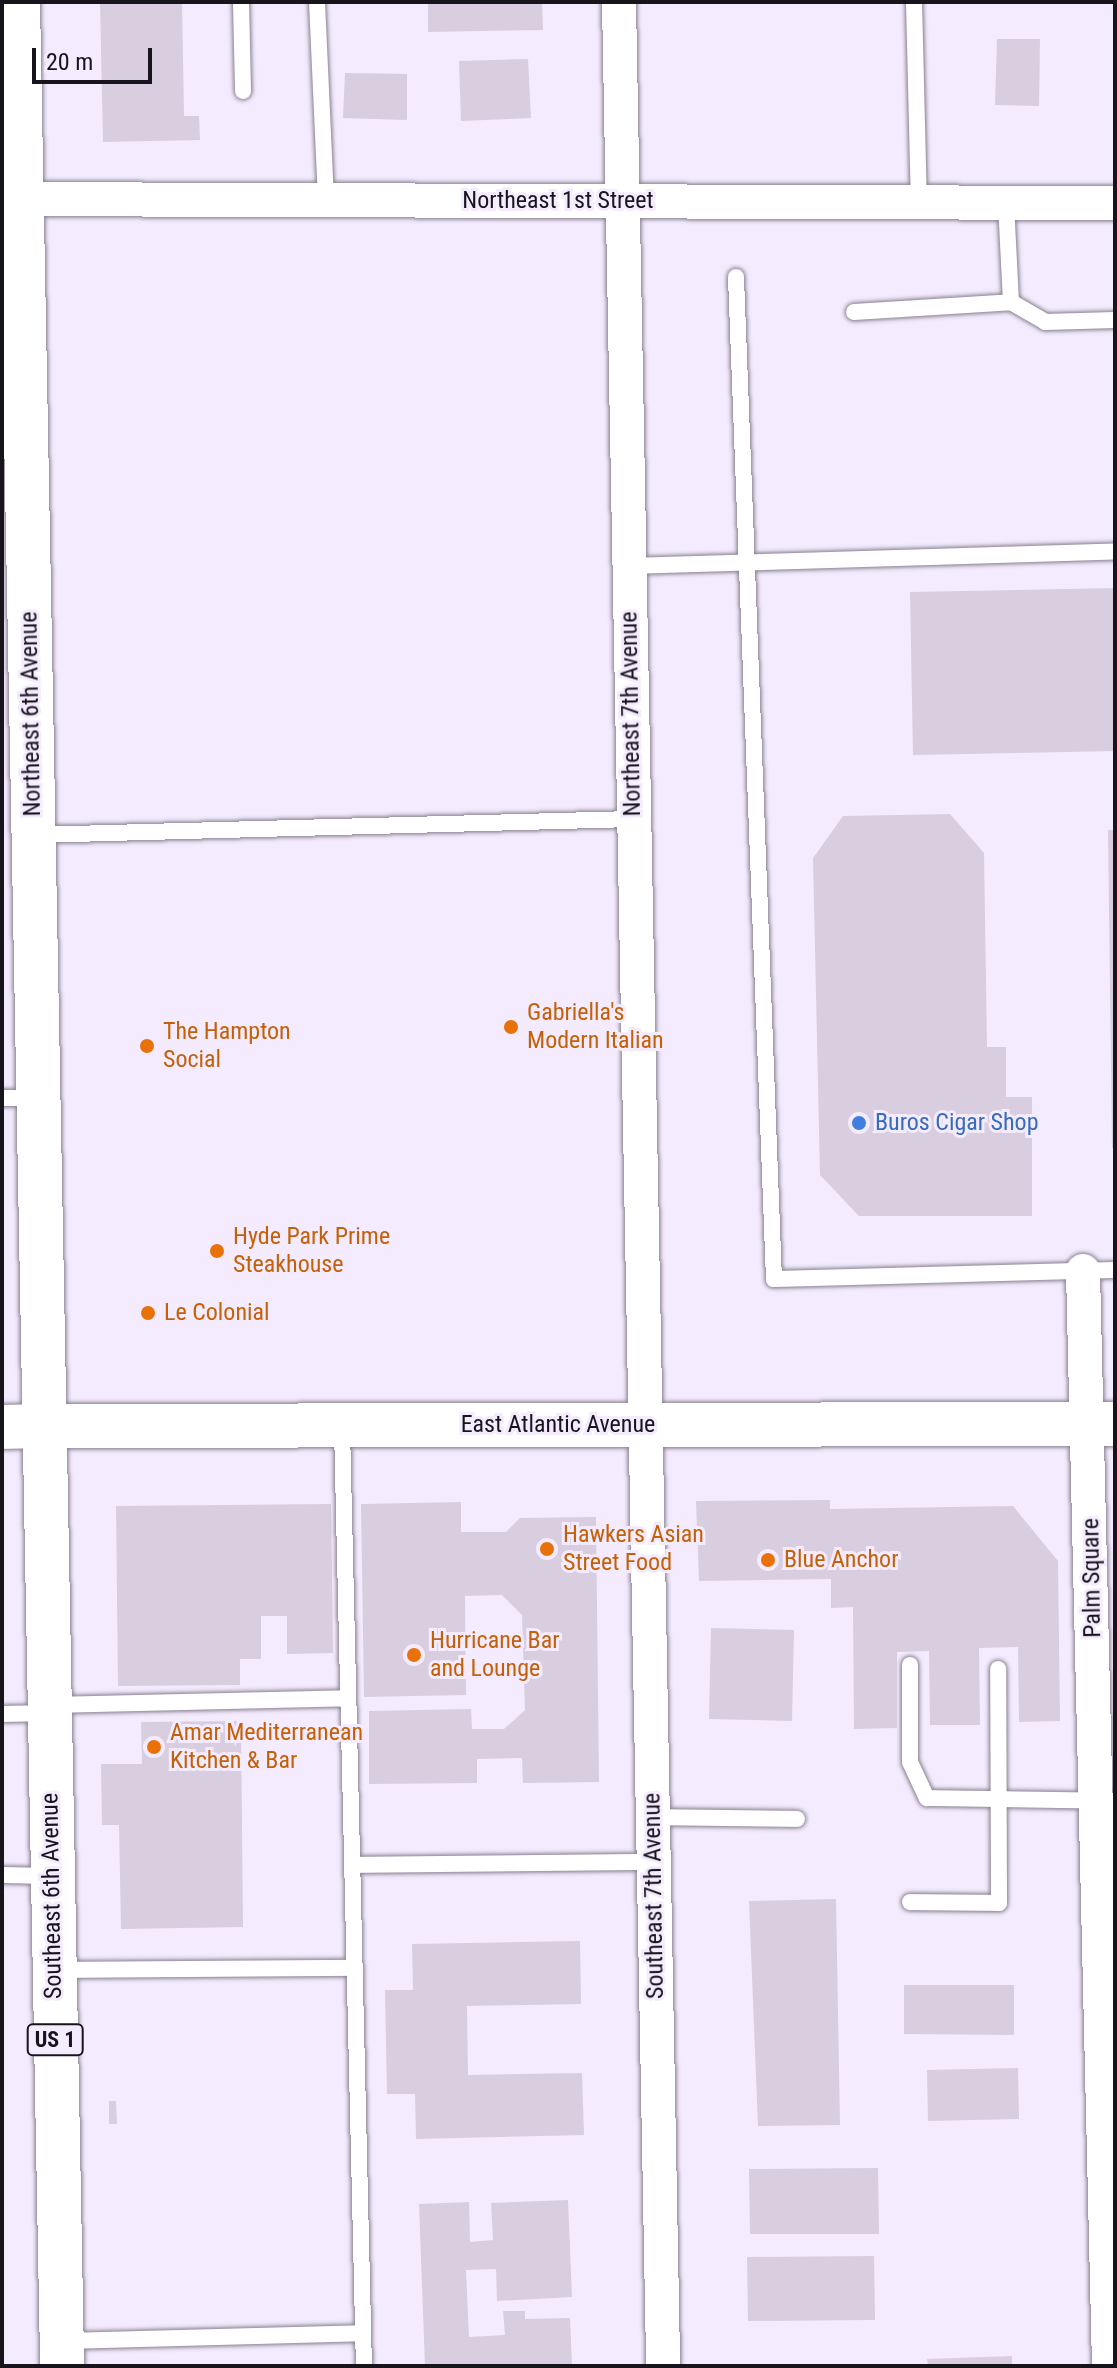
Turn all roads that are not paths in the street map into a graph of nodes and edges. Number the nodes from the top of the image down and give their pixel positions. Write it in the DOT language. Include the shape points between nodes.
graph roads {
  1 [pos="18,2"];
  2 [pos="241,2"];
  3 [pos="317,2"];
  4 [pos="619,2"];
  5 [pos="914,2"];
  6 [pos="243,91"];
  7 [pos="12,199"];
  8 [pos="326,200"];
  9 [pos="622,201"];
  10 [pos="919,203"];
  11 [pos="1006,203"];
  12 [pos="1115,203"];
  13 [pos="736,277"];
  14 [pos="1011,302"];
  15 [pos="854,312"];
  16 [pos="1115,320"];
  17 [pos="1115,552"];
  18 [pos="748,563"];
  19 [pos="629,566"];
  20 [pos="634,819"];
  21 [pos="33,835"];
  22 [pos="20,1098"];
  23 [pos="1099,1270"];
  24 [pos="342,1424"];
  25 [pos="1101,1424"];
  26 [pos="645,1425"];
  27 [pos="23,1427"];
  28 [pos="910,1665"];
  29 [pos="998,1669"];
  30 [pos="348,1698"];
  31 [pos="48,1709"];
  32 [pos="2,1714"];
  33 [pos="998,1799"];
  34 [pos="1106,1800"];
  35 [pos="653,1817"];
  36 [pos="797,1819"];
  37 [pos="653,1862"];
  38 [pos="352,1865"];
  39 [pos="2,1875"];
  40 [pos="52,1876"];
  41 [pos="910,1902"];
  42 [pos="354,1968"];
  43 [pos="54,1970"];
  44 [pos="363,2333"];
  45 [pos="62,2353"];
  46 [pos="364,2366"];
  47 [pos="663,2366"];
  48 [pos="1109,2366"];
  1 -- 7 [label="main road, Northeast 6th Avenue / US 1"];
  2 -- 6 [label="lane"];
  3 -- 8 [label="lane"];
  4 -- 9 [label="street, Northeast 7th Avenue"];
  5 -- 10 [label="lane"];
  7 -- 8 [label="street, Northeast 1st Street"];
  7 -- 21 [label="main road, Northeast 6th Avenue / US 1" via="23,663"];
  8 -- 9 [label="street, Northeast 1st Street"];
  9 -- 10 [label="street, Northeast 1st Street"];
  9 -- 19 [label="street, Northeast 7th Avenue"];
  10 -- 11 [label="street, Northeast 1st Street"];
  11 -- 12 [label="street, Northeast 1st Street"];
  11 -- 14 [label="lane"];
  13 -- 18 [label="lane"];
  14 -- 15 [label="lane"];
  14 -- 16 [label="lane" via="1045,322"];
  17 -- 18 [label="lane"];
  18 -- 19 [label="lane"];
  18 -- 23 [label="lane" via="774,1279"];
  19 -- 20 [label="street, Northeast 7th Avenue"];
  20 -- 21 [label="lane"];
  20 -- 26 [label="street, Northeast 7th Avenue"];
  21 -- 22 [label="main road, Northeast 6th Avenue / US 1"];
  22 -- 27 [label="main road, Northeast 6th Avenue / US 1"];
  23 -- 25 [label="street, Palm Square"];
  24 -- 26 [label="main road, East Atlantic Avenue"];
  24 -- 27 [label="main road, East Atlantic Avenue"];
  24 -- 30 [label="lane"];
  25 -- 26 [label="main road, East Atlantic Avenue"];
  25 -- 34 [label="street, Palm Square"];
  26 -- 35 [label="street, Southeast 7th Avenue"];
  27 -- 31 [label="main road, Southeast 6th Avenue / US 1"];
  28 -- 33 [label="lane" via="910,1762 927,1798"];
  29 -- 33 [label="lane"];
  30 -- 31 [label="lane"];
  30 -- 38 [label="lane"];
  31 -- 32 [label="lane"];
  31 -- 40 [label="main road, Southeast 6th Avenue / US 1"];
  33 -- 34 [label="lane"];
  33 -- 41 [label="lane" via="999,1903"];
  34 -- 48 [label="street, Palm Square"];
  35 -- 36 [label="lane"];
  35 -- 37 [label="street, Southeast 7th Avenue"];
  37 -- 38 [label="lane"];
  37 -- 47 [label="street, Southeast 7th Avenue"];
  38 -- 42 [label="lane"];
  39 -- 40 [label="lane"];
  40 -- 43 [label="main road, Southeast 6th Avenue / US 1"];
  42 -- 43 [label="lane"];
  42 -- 44 [label="lane"];
  43 -- 45 [label="main road, Southeast 6th Avenue / US 1"];
  44 -- 45 [label="lane"];
  44 -- 46 [label="lane"];
}
